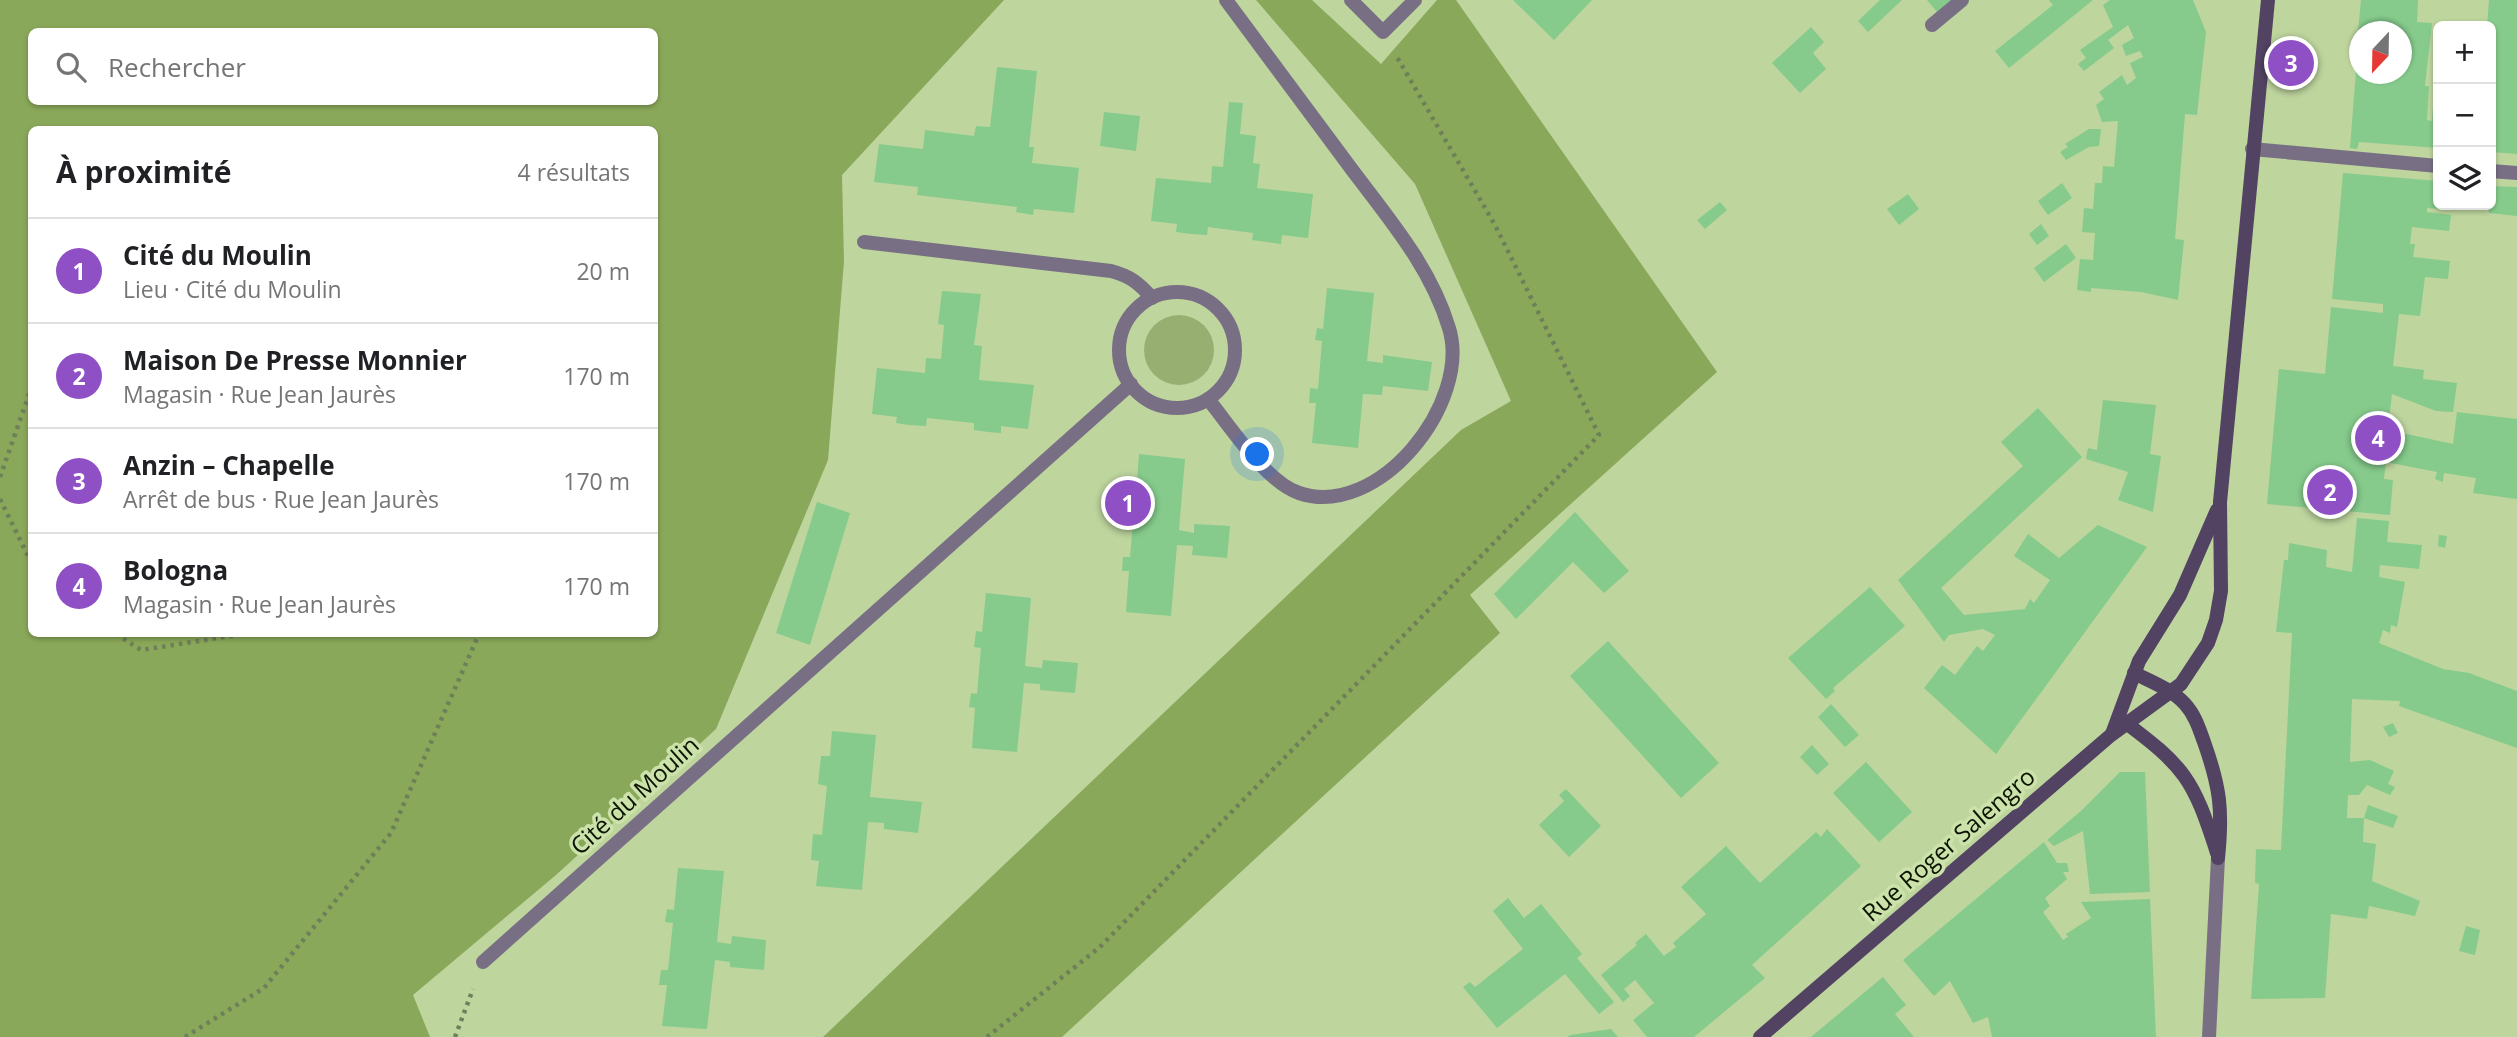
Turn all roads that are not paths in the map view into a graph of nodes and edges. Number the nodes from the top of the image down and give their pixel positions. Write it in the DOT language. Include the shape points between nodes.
graph roads {
  1 [pos="1226,0"];
  2 [pos="1351,0"];
  3 [pos="1415,0"];
  4 [pos="1962,0"];
  5 [pos="2268,0"];
  6 [pos="1932,25"];
  7 [pos="2252,149"];
  8 [pos="2433,166"];
  9 [pos="2496,171"];
  10 [pos="2517,173"];
  11 [pos="864,242"];
  12 [pos="1153,298"];
  13 [pos="1131,384"];
  14 [pos="1208,399"];
  15 [pos="2220,502"];
  16 [pos="2134,673"];
  17 [pos="2172,692"];
  18 [pos="2123,721"];
  19 [pos="2218,858"];
  20 [pos="483,962"];
  21 [pos="1760,1037"];
  22 [pos="2209,1037"];
  1 -- 14 [label="street" via="1416,255 1443,311 1453,352 1444,398 1417,443 1369,485 1337,496 1301,494 1273,479"];
  2 -- 3 [label="street" via="1383,32"];
  4 -- 6 [label="street"];
  5 -- 7 [label="street"];
  7 -- 8 [label="street"];
  7 -- 15 [label="street"];
  9 -- 10 [label="street"];
  11 -- 12 [label="street" via="1111,271 1130,277"];
  12 -- 13 [label="street" via="1134,312 1122,332 1120,355"];
  12 -- 14 [label="street" via="1175,292 1197,295 1227,319 1234,340 1234,363 1224,384"];
  13 -- 14 [label="street" via="1153,402 1173,408"];
  13 -- 20 [label="street, Cité du Moulin"];
  15 -- 16 [label="street" via="2180,595"];
  15 -- 17 [label="street, Rue Roger Salengro" via="2217,620 2202,655"];
  16 -- 17 [label="street"];
  16 -- 18 [label="street"];
  17 -- 18 [label="street, Rue Roger Salengro"];
  17 -- 19 [label="street" via="2197,722 2217,782 2222,810"];
  18 -- 19 [label="street" via="2169,757 2188,779 2202,806"];
  18 -- 21 [label="street, Rue Roger Salengro"];
  19 -- 22 [label="street"];
}
